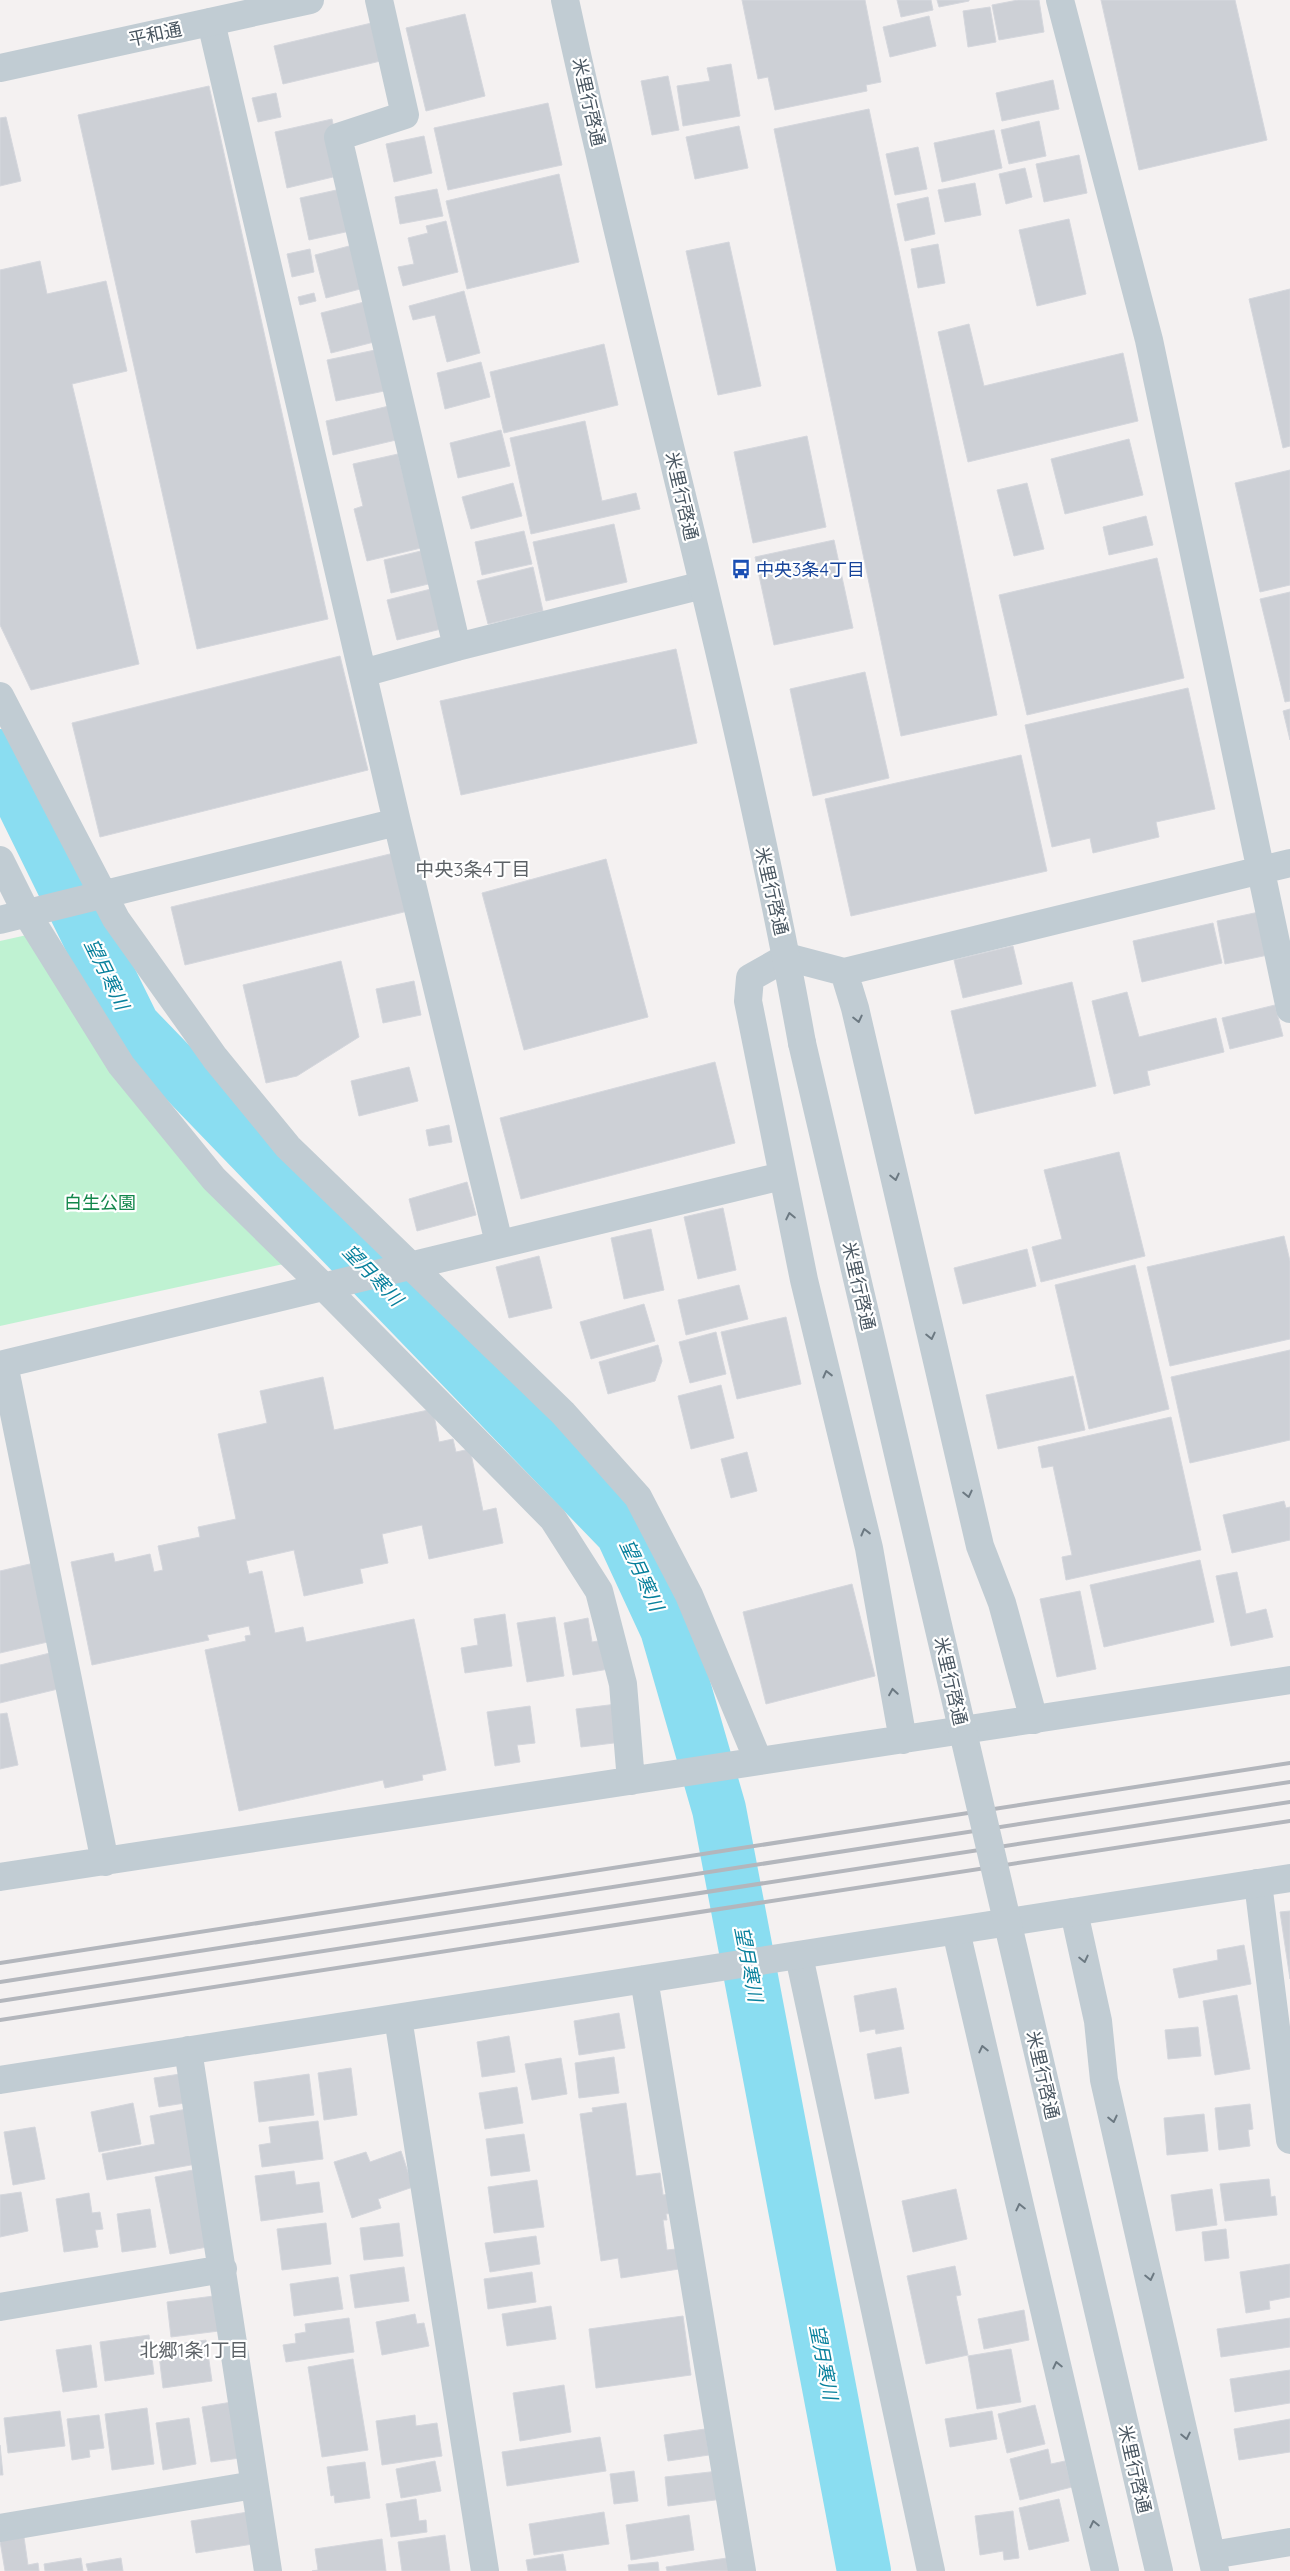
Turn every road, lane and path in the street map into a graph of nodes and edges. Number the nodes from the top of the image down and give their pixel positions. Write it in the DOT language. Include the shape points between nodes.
graph roads {
  1 [pos="310,0"];
  2 [pos="379,0"];
  3 [pos="565,0"];
  4 [pos="1060,0"];
  5 [pos="211,22"];
  6 [pos="0,68"];
  7 [pos="703,585"];
  8 [pos="457,647"];
  9 [pos="363,674"];
  10 [pos="0,696"];
  11 [pos="397,822"];
  12 [pos="0,860"];
  13 [pos="1290,863"];
  14 [pos="1260,870"];
  15 [pos="96,898"];
  16 [pos="35,912"];
  17 [pos="0,920"];
  18 [pos="787,957"];
  19 [pos="844,972"];
  20 [pos="1290,1009"];
  21 [pos="782,1176"];
  22 [pos="498,1243"];
  23 [pos="398,1267"];
  24 [pos="329,1284"];
  25 [pos="2,1364"];
  26 [pos="1290,1680"];
  27 [pos="1034,1720"];
  28 [pos="902,1740"];
  29 [pos="758,1760"];
  30 [pos="640,1780"];
  31 [pos="105,1862"];
  32 [pos="0,1878"];
  33 [pos="1290,1878"];
  34 [pos="1258,1883"];
  35 [pos="1074,1912"];
  36 [pos="956,1931"];
  37 [pos="800,1956"];
  38 [pos="644,1979"];
  39 [pos="398,2018"];
  40 [pos="188,2050"];
  41 [pos="0,2080"];
  42 [pos="1290,2140"];
  43 [pos="223,2269"];
  44 [pos="0,2307"];
  45 [pos="254,2485"];
  46 [pos="0,2528"];
  47 [pos="1290,2542"];
  48 [pos="1213,2563"];
  49 [pos="268,2571"];
  50 [pos="485,2571"];
  51 [pos="742,2571"];
  52 [pos="931,2571"];
  53 [pos="1104,2571"];
  54 [pos="1159,2571"];
  1 -- 5 [label="street, 平和通"];
  2 -- 8 [label="street" via="405,116 338,137"];
  3 -- 7 [label="street, 米里行啓通"];
  4 -- 14 [label="street" via="1149,340"];
  5 -- 6 [label="street, 平和通"];
  5 -- 9 [label="street"];
  7 -- 8 [label="street"];
  7 -- 18 [label="street, 米里行啓通"];
  8 -- 9 [label="street"];
  9 -- 11 [label="street"];
  10 -- 15 [label="street"];
  11 -- 15 [label="street"];
  11 -- 22 [label="street"];
  12 -- 16 [label="street"];
  13 -- 14 [label="street"];
  14 -- 19 [label="street"];
  14 -- 20 [label="street"];
  15 -- 16 [label="street"];
  15 -- 23 [label="street" via="116,919 215,1058 282,1140"];
  16 -- 17 [label="street"];
  16 -- 24 [label="street" via="121,1065 214,1180"];
  18 -- 19 [label="street"];
  18 -- 21 [label="street" via="750,978 748,1001"];
  18 -- 54 [label="street, 米里行啓通, bridge" via="802,1043"];
  19 -- 27 [label="street, one-way" via="980,1546 1002,1603"];
  21 -- 22 [label="street"];
  28 -- 21 [label="street, one-way" via="868,1548"];
  22 -- 23 [label="street"];
  23 -- 24 [label="street"];
  23 -- 29 [label="street" via="563,1413 638,1497 689,1596"];
  24 -- 25 [label="street"];
  24 -- 30 [label="street" via="553,1520 599,1591 623,1684"];
  25 -- 31 [label="street"];
  26 -- 27 [label="street"];
  27 -- 28 [label="street"];
  28 -- 29 [label="street"];
  29 -- 30 [label="street"];
  30 -- 31 [label="street"];
  31 -- 32 [label="street"];
  33 -- 34 [label="street"];
  34 -- 35 [label="street"];
  34 -- 42 [label="street"];
  35 -- 36 [label="street"];
  35 -- 48 [label="street, one-way" via="1098,2021 1104,2080"];
  36 -- 37 [label="street"];
  53 -- 36 [label="street, one-way"];
  37 -- 38 [label="street"];
  37 -- 52 [label="street"];
  38 -- 39 [label="street"];
  38 -- 51 [label="street"];
  39 -- 40 [label="street"];
  39 -- 50 [label="street"];
  40 -- 41 [label="street"];
  40 -- 43 [label="street"];
  43 -- 44 [label="street"];
  43 -- 45 [label="street"];
  45 -- 46 [label="street"];
  45 -- 49 [label="street"];
  47 -- 48 [label="street"];
}
